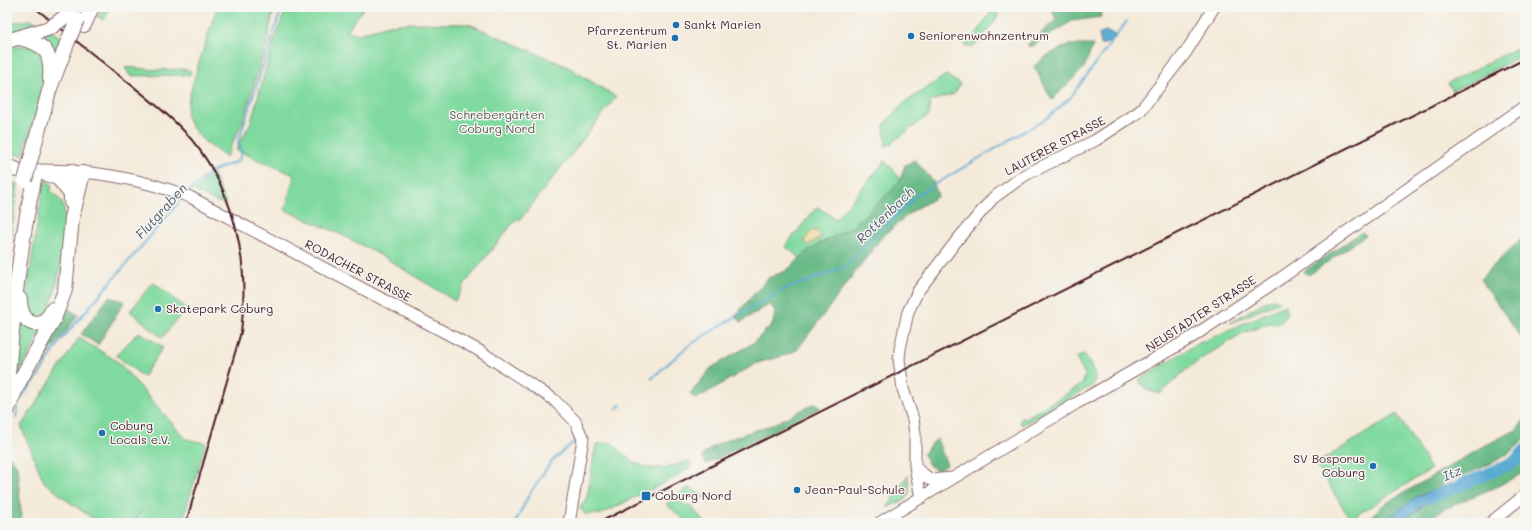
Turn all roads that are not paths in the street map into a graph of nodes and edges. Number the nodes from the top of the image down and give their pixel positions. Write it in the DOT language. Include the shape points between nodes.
graph roads {
  1 [pos="83,7"];
  2 [pos="92,7"];
  3 [pos="1214,7"];
  4 [pos="76,16"];
  5 [pos="13,39"];
  6 [pos="71,44"];
  7 [pos="49,91"];
  8 [pos="1525,106"];
  9 [pos="25,169"];
  10 [pos="77,172"];
  11 [pos="70,193"];
  12 [pos="72,218"];
  13 [pos="22,256"];
  14 [pos="67,272"];
  15 [pos="7,302"];
  16 [pos="7,386"];
  17 [pos="7,411"];
  18 [pos="915,466"];
  19 [pos="956,477"];
  20 [pos="1525,495"];
  21 [pos="921,498"];
  22 [pos="569,523"];
  23 [pos="879,523"];
  24 [pos="1490,523"];
  1 -- 4 [label="highway"];
  2 -- 4 [label="highway"];
  3 -- 18 [label="street, LAUTERER STRASSE" via="1186,52 1140,111 1096,140 1037,168 1008,186 981,211 921,286 908,312 900,348 903,389 915,433"];
  4 -- 5 [label="highway, bridge" via="50,28"];
  4 -- 6 [label="highway, bridge"];
  5 -- 7 [label="highway" via="39,44 48,53 51,69"];
  6 -- 7 [label="highway"];
  6 -- 9 [label="highway" via="60,86"];
  7 -- 9 [label="highway"];
  8 -- 19 [label="street, NEUSTADTER STRASSE" via="1281,278 1189,339 1077,403"];
  9 -- 10 [label="street, RODACHER STRASSE"];
  9 -- 11 [label="highway" via="58,178"];
  9 -- 13 [label="highway" via="28,207"];
  9 -- 15 [label="highway"];
  10 -- 11 [label="highway"];
  10 -- 12 [label="highway"];
  10 -- 22 [label="street, RODACHER STRASSE" via="126,178 185,195 228,215 478,350 538,388 575,421 583,439"];
  11 -- 12 [label="highway"];
  12 -- 14 [label="highway"];
  13 -- 14 [label="highway" via="20,309 28,321 40,323 50,316"];
  13 -- 16 [label="highway"];
  14 -- 17 [label="highway" via="60,306 18,384"];
  18 -- 19 [label="street" via="931,480"];
  18 -- 21 [label="street, LAUTERER STRASSE"];
  19 -- 21 [label="street, NEUSTADTER STRASSE"];
  20 -- 24 [label="street"];
  21 -- 23 [label="street, NEUSTADTER STRASSE"];
}
